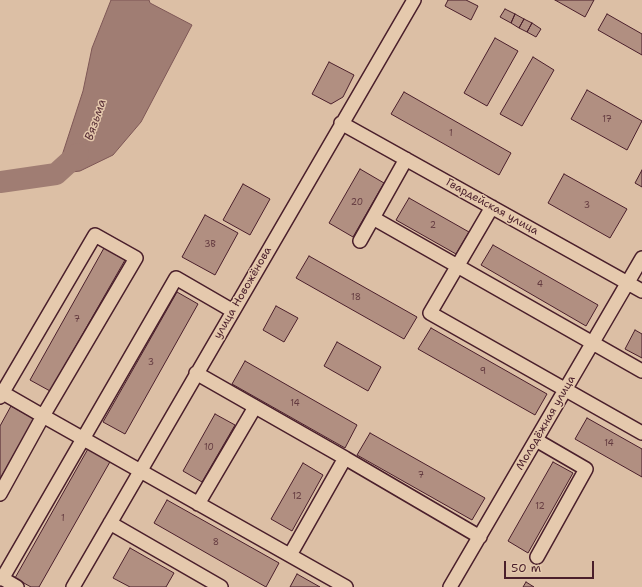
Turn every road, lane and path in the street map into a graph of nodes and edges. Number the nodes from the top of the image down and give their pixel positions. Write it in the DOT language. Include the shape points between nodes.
graph roads {
  1 [pos="414,0"];
  2 [pos="341,123"];
  3 [pos="406,159"];
  4 [pos="492,207"];
  5 [pos="373,218"];
  6 [pos="360,241"];
  7 [pos="642,258"];
  8 [pos="458,266"];
  9 [pos="628,283"];
  10 [pos="642,291"];
  11 [pos="233,311"];
  12 [pos="593,343"];
  13 [pos="642,371"];
  14 [pos="196,373"];
  15 [pos="565,390"];
  16 [pos="1,395"];
  17 [pos="255,407"];
  18 [pos="43,416"];
  19 [pos="642,433"];
  20 [pos="83,439"];
  21 [pos="536,440"];
  22 [pos="345,458"];
  23 [pos="140,472"];
  24 [pos="0,494"];
  25 [pos="198,504"];
  26 [pos="110,523"];
  27 [pos="480,537"];
  28 [pos="290,555"];
  29 [pos="537,557"];
  30 [pos="1,578"];
  31 [pos="17,587"];
  32 [pos="73,587"];
  33 [pos="221,587"];
  34 [pos="346,587"];
  35 [pos="450,587"];
  1 -- 2 [label="street, улица Новожёнова"];
  2 -- 3 [label="street, Гвардейская улица"];
  2 -- 11 [label="street, улица Новожёнова"];
  3 -- 4 [label="street, Гвардейская улица"];
  3 -- 5 [label="street"];
  4 -- 8 [label="street"];
  4 -- 9 [label="street, Гвардейская улица"];
  5 -- 6 [label="street"];
  5 -- 8 [label="street"];
  7 -- 9 [label="street, Молодёжная улица"];
  8 -- 12 [label="street"];
  8 -- 15 [label="street" via="430,313"];
  9 -- 10 [label="street, Гвардейская улица"];
  9 -- 12 [label="street, Молодёжная улица"];
  11 -- 14 [label="street, улица Новожёнова"];
  11 -- 20 [label="street" via="176,278"];
  12 -- 13 [label="street"];
  12 -- 15 [label="street, Молодёжная улица"];
  14 -- 17 [label="street"];
  14 -- 23 [label="street, улица Новожёнова"];
  15 -- 19 [label="street"];
  15 -- 21 [label="street, Молодёжная улица"];
  16 -- 18 [label="street"];
  16 -- 18 [label="street" via="95,235 136,258"];
  17 -- 22 [label="street"];
  17 -- 25 [label="street"];
  18 -- 20 [label="street"];
  18 -- 24 [label="street"];
  20 -- 23 [label="street"];
  20 -- 30 [label="street"];
  21 -- 27 [label="street, Молодёжная улица"];
  21 -- 29 [label="street" via="586,469"];
  22 -- 27 [label="street"];
  22 -- 28 [label="street"];
  23 -- 25 [label="street"];
  23 -- 26 [label="street, улица Новожёнова"];
  25 -- 28 [label="street"];
  26 -- 32 [label="street, улица Новожёнова"];
  26 -- 33 [label="street"];
  27 -- 35 [label="street, Молодёжная улица"];
  28 -- 34 [label="street"];
  30 -- 31 [label="street"];
}
